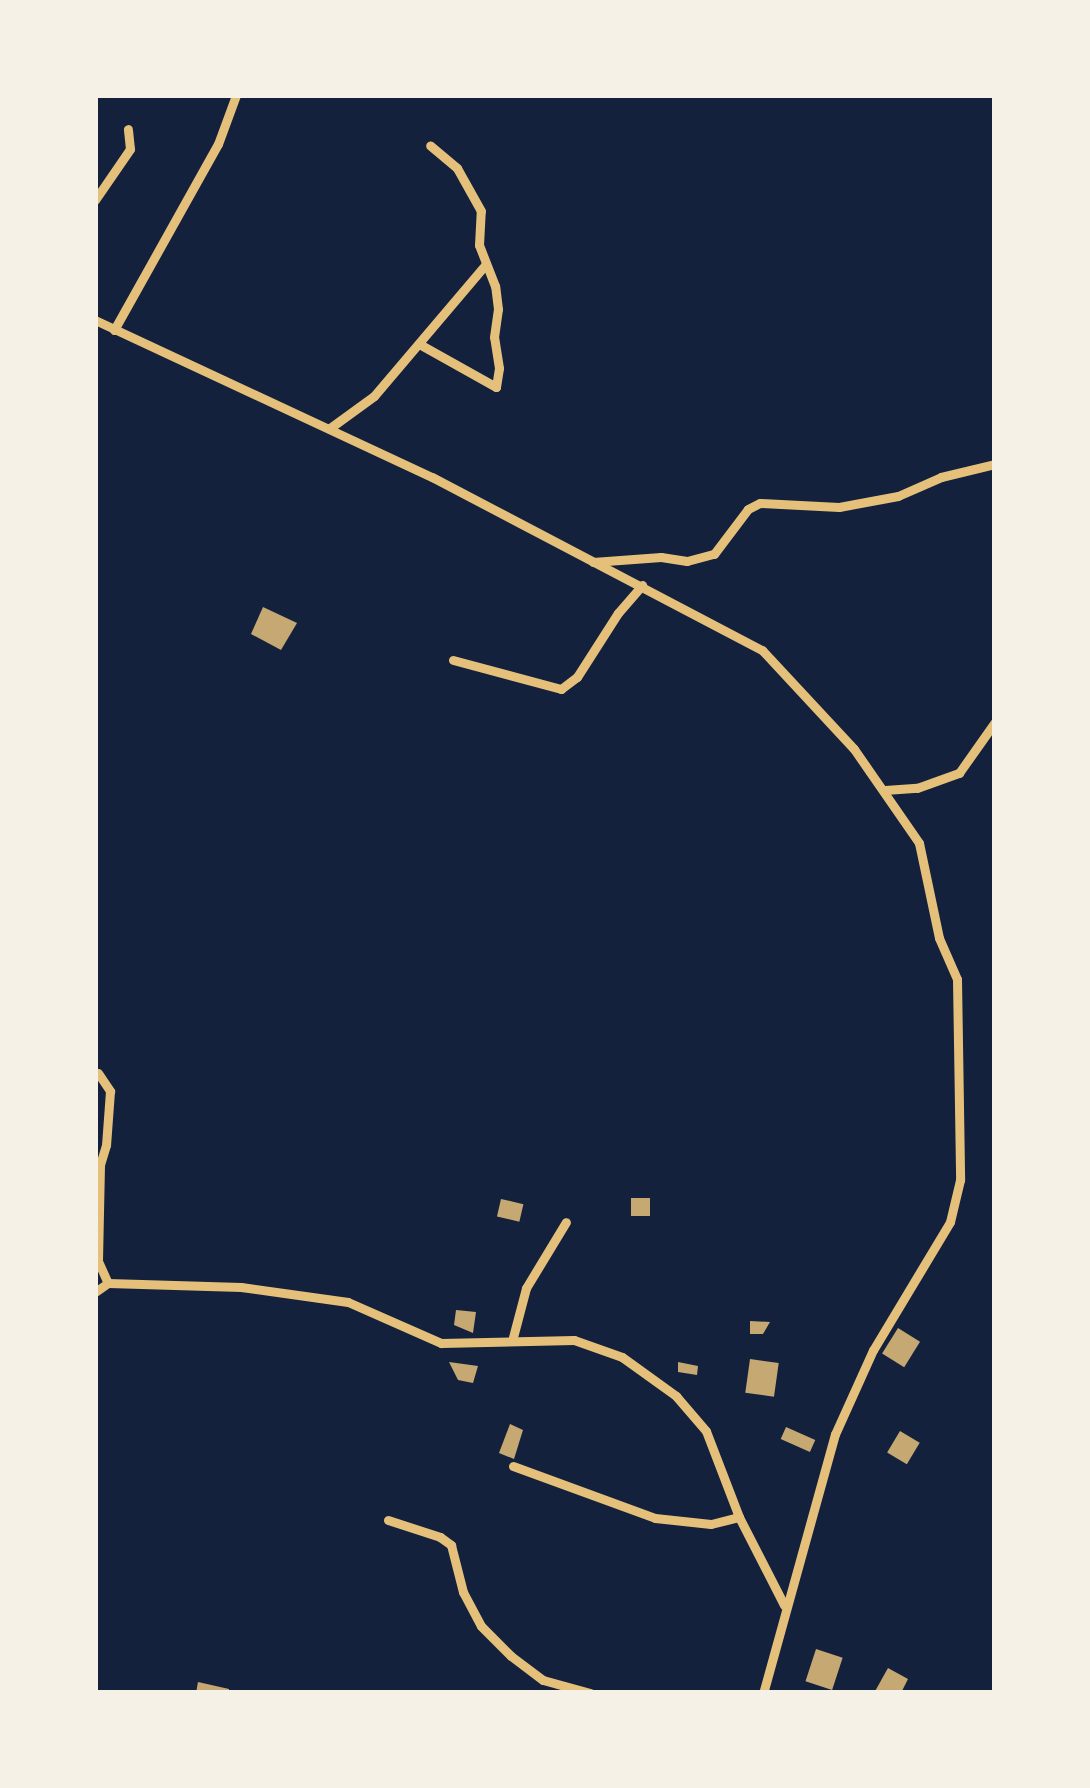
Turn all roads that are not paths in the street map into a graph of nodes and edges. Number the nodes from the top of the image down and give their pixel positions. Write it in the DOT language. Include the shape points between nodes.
graph roads {
  1 [pos="236,95"];
  2 [pos="128,129"];
  3 [pos="430,145"];
  4 [pos="95,200"];
  5 [pos="485,265"];
  6 [pos="95,320"];
  7 [pos="114,330"];
  8 [pos="421,345"];
  9 [pos="330,428"];
  10 [pos="995,464"];
  11 [pos="590,562"];
  12 [pos="642,585"];
  13 [pos="453,660"];
  14 [pos="995,722"];
  15 [pos="885,790"];
  16 [pos="98,1073"];
  17 [pos="98,1165"];
  18 [pos="566,1222"];
  19 [pos="108,1283"];
  20 [pos="95,1292"];
  21 [pos="512,1341"];
  22 [pos="513,1466"];
  23 [pos="739,1518"];
  24 [pos="388,1520"];
  25 [pos="784,1605"];
  26 [pos="590,1693"];
  27 [pos="763,1693"];
  1 -- 7 [label="street" via="218,144"];
  2 -- 4 [label="street" via="130,150"];
  3 -- 5 [label="street" via="474,192"];
  5 -- 8 [label="street"];
  5 -- 8 [label="street" via="496,286 496,387"];
  6 -- 7 [label="street"];
  7 -- 9 [label="street"];
  8 -- 9 [label="street" via="374,396"];
  9 -- 11 [label="street"];
  10 -- 11 [label="street" via="839,508 760,502 714,554 686,561"];
  11 -- 12 [label="street"];
  12 -- 13 [label="street" via="577,677 561,689"];
  12 -- 15 [label="street" via="762,650"];
  14 -- 15 [label="street" via="959,773 917,788"];
  15 -- 25 [label="street" via="920,843 940,938 957,978 960,1180 950,1222 873,1350 835,1434"];
  16 -- 17 [label="street" via="110,1091"];
  17 -- 19 [label="street" via="98,1261"];
  18 -- 21 [label="street" via="526,1288"];
  19 -- 20 [label="street"];
  19 -- 21 [label="street" via="241,1287 348,1302 441,1343"];
  21 -- 23 [label="street" via="574,1340 622,1358 676,1396 706,1432"];
  22 -- 23 [label="street" via="655,1518 711,1524"];
  23 -- 25 [label="street"];
  24 -- 26 [label="street" via="451,1545 462,1592 481,1626 511,1656 543,1680"];
  25 -- 27 [label="street"];
}
